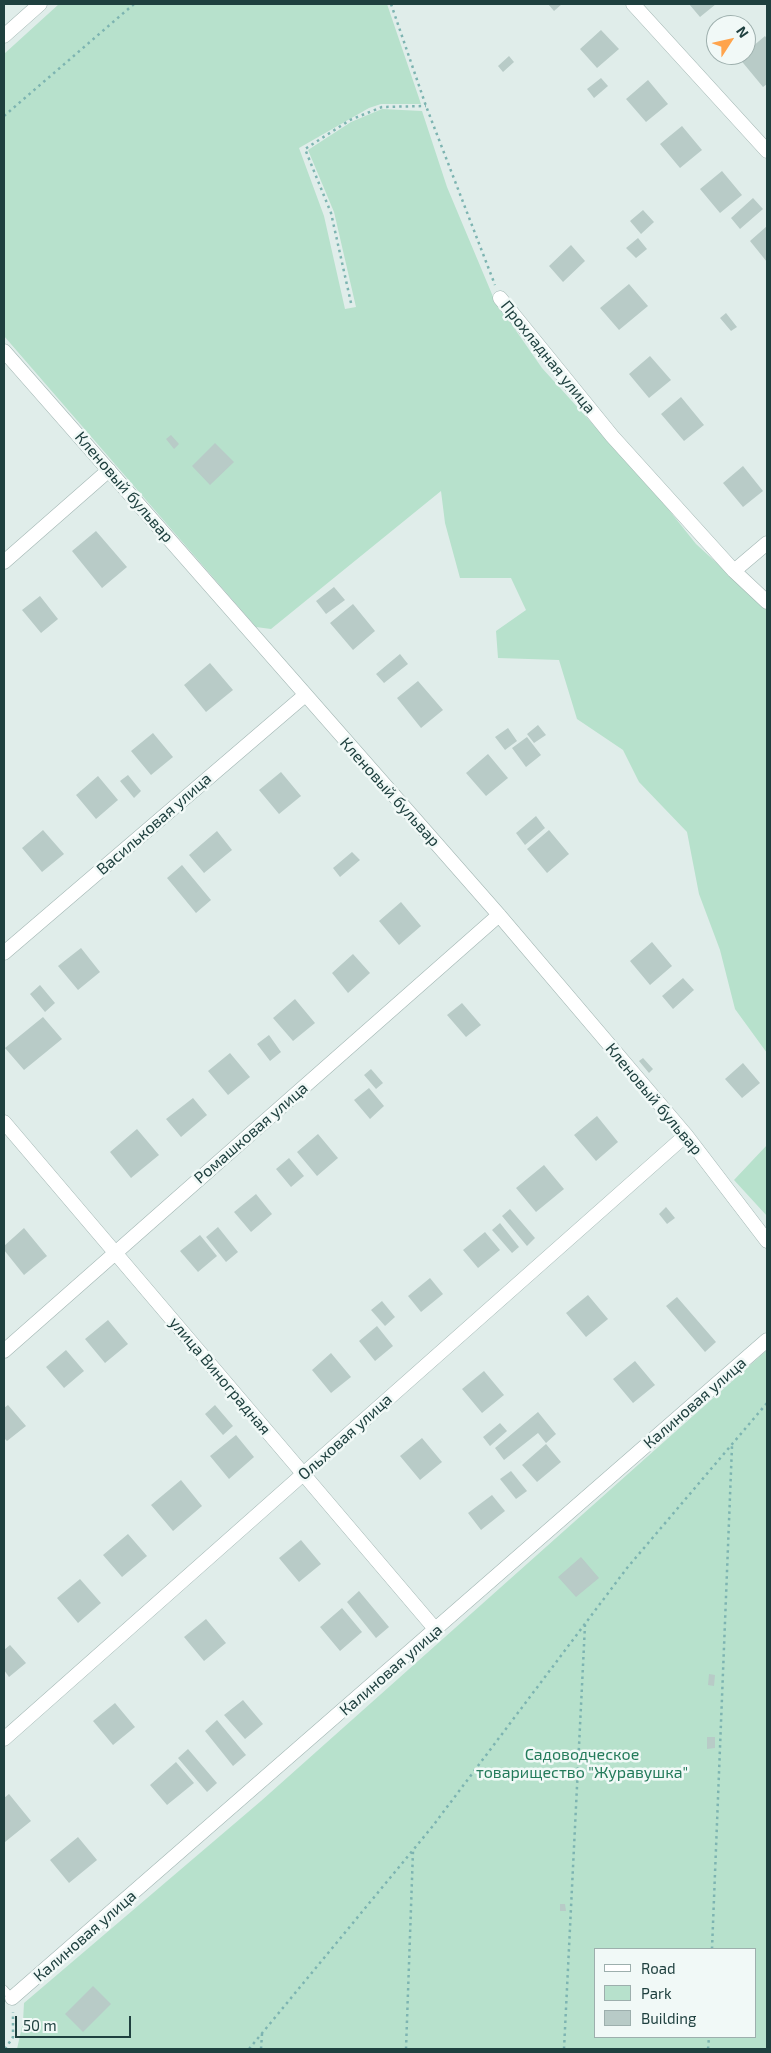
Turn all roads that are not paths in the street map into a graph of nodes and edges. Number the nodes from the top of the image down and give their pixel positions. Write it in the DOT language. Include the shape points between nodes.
graph roads {
  1 [pos="40,4"];
  2 [pos="633,4"];
  3 [pos="4,36"];
  4 [pos="767,150"];
  5 [pos="500,298"];
  6 [pos="4,350"];
  7 [pos="109,470"];
  8 [pos="767,543"];
  9 [pos="4,562"];
  10 [pos="734,571"];
  11 [pos="767,602"];
  12 [pos="304,696"];
  13 [pos="499,916"];
  14 [pos="4,953"];
  15 [pos="4,1122"];
  16 [pos="686,1135"];
  17 [pos="767,1241"];
  18 [pos="115,1253"];
  19 [pos="767,1340"];
  20 [pos="4,1351"];
  21 [pos="303,1474"];
  22 [pos="436,1630"];
  23 [pos="4,1739"];
  24 [pos="8,1994"];
  1 -- 3 [label="street"];
  2 -- 4 [label="street"];
  5 -- 10 [label="street, Прохладная улица" via="612,436"];
  6 -- 7 [label="street, Кленовый бульвар"];
  7 -- 9 [label="street"];
  7 -- 12 [label="street, Кленовый бульвар"];
  8 -- 10 [label="street"];
  10 -- 11 [label="street, Прохладная улица"];
  12 -- 13 [label="street, Кленовый бульвар"];
  12 -- 14 [label="street, Васильковая улица"];
  13 -- 16 [label="street, Кленовый бульвар"];
  13 -- 18 [label="street, Ромашковая улица"];
  15 -- 18 [label="street, улица Виноградная"];
  16 -- 17 [label="street, Кленовый бульвар"];
  16 -- 21 [label="street, Ольховая улица"];
  18 -- 20 [label="street, Ромашковая улица"];
  18 -- 21 [label="street, улица Виноградная"];
  19 -- 22 [label="street, Калиновая улица"];
  21 -- 22 [label="street, улица Виноградная"];
  21 -- 23 [label="street, Ольховая улица"];
  22 -- 24 [label="street, Калиновая улица"];
}
